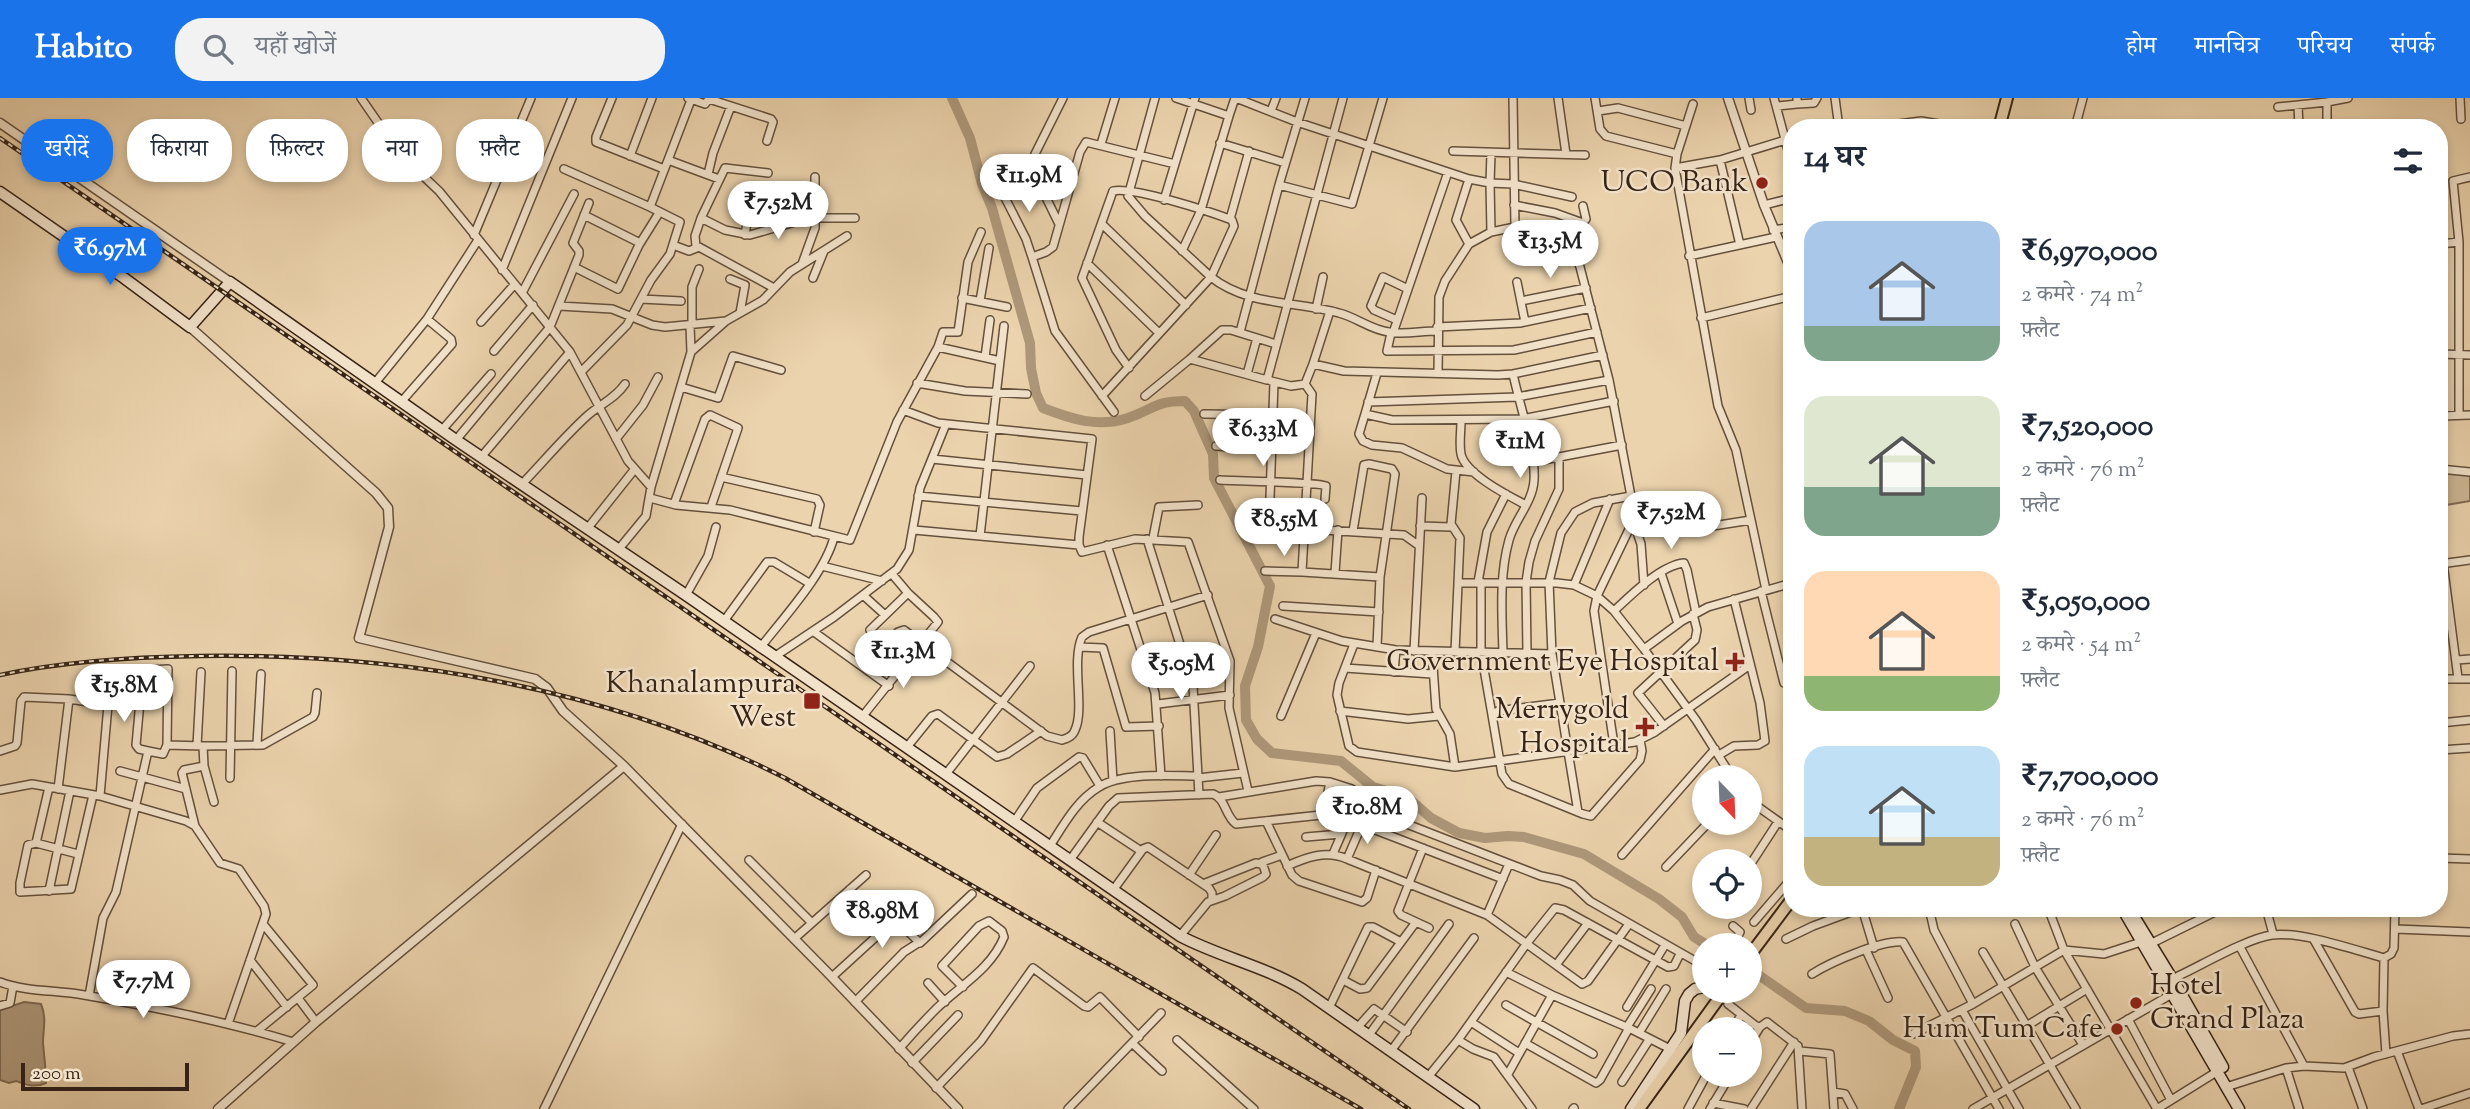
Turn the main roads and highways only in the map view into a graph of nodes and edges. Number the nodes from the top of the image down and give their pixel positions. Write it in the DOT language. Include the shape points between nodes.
graph roads {
  1 [pos="1999,98"];
  2 [pos="2007,98"];
  3 [pos="1995,119"];
  4 [pos="2001,119"];
  5 [pos="0,192"];
  6 [pos="1782,912"];
  7 [pos="2128,917"];
  8 [pos="2133,917"];
  9 [pos="1762,938"];
  10 [pos="2145,943"];
  11 [pos="1692,993"];
  12 [pos="1717,1003"];
  13 [pos="2229,1086"];
  14 [pos="1474,1109"];
  15 [pos="1631,1109"];
  16 [pos="1639,1109"];
  17 [pos="2239,1109"];
  18 [pos="2246,1109"];
  1 -- 3 [label="highway"];
  2 -- 4 [label="highway"];
  5 -- 14 [label="main road" via="190,327 230,282 1180,936 1287,980"];
  6 -- 9 [label="highway"];
  7 -- 10 [label="main road"];
  8 -- 10 [label="main road"];
  10 -- 13 [label="main road"];
  10 -- 13 [label="main road" via="2172,979"];
  11 -- 15 [label="main road" via="1685,1001 1681,1033"];
  12 -- 16 [label="highway"];
  13 -- 17 [label="main road"];
  13 -- 18 [label="main road"];
}
